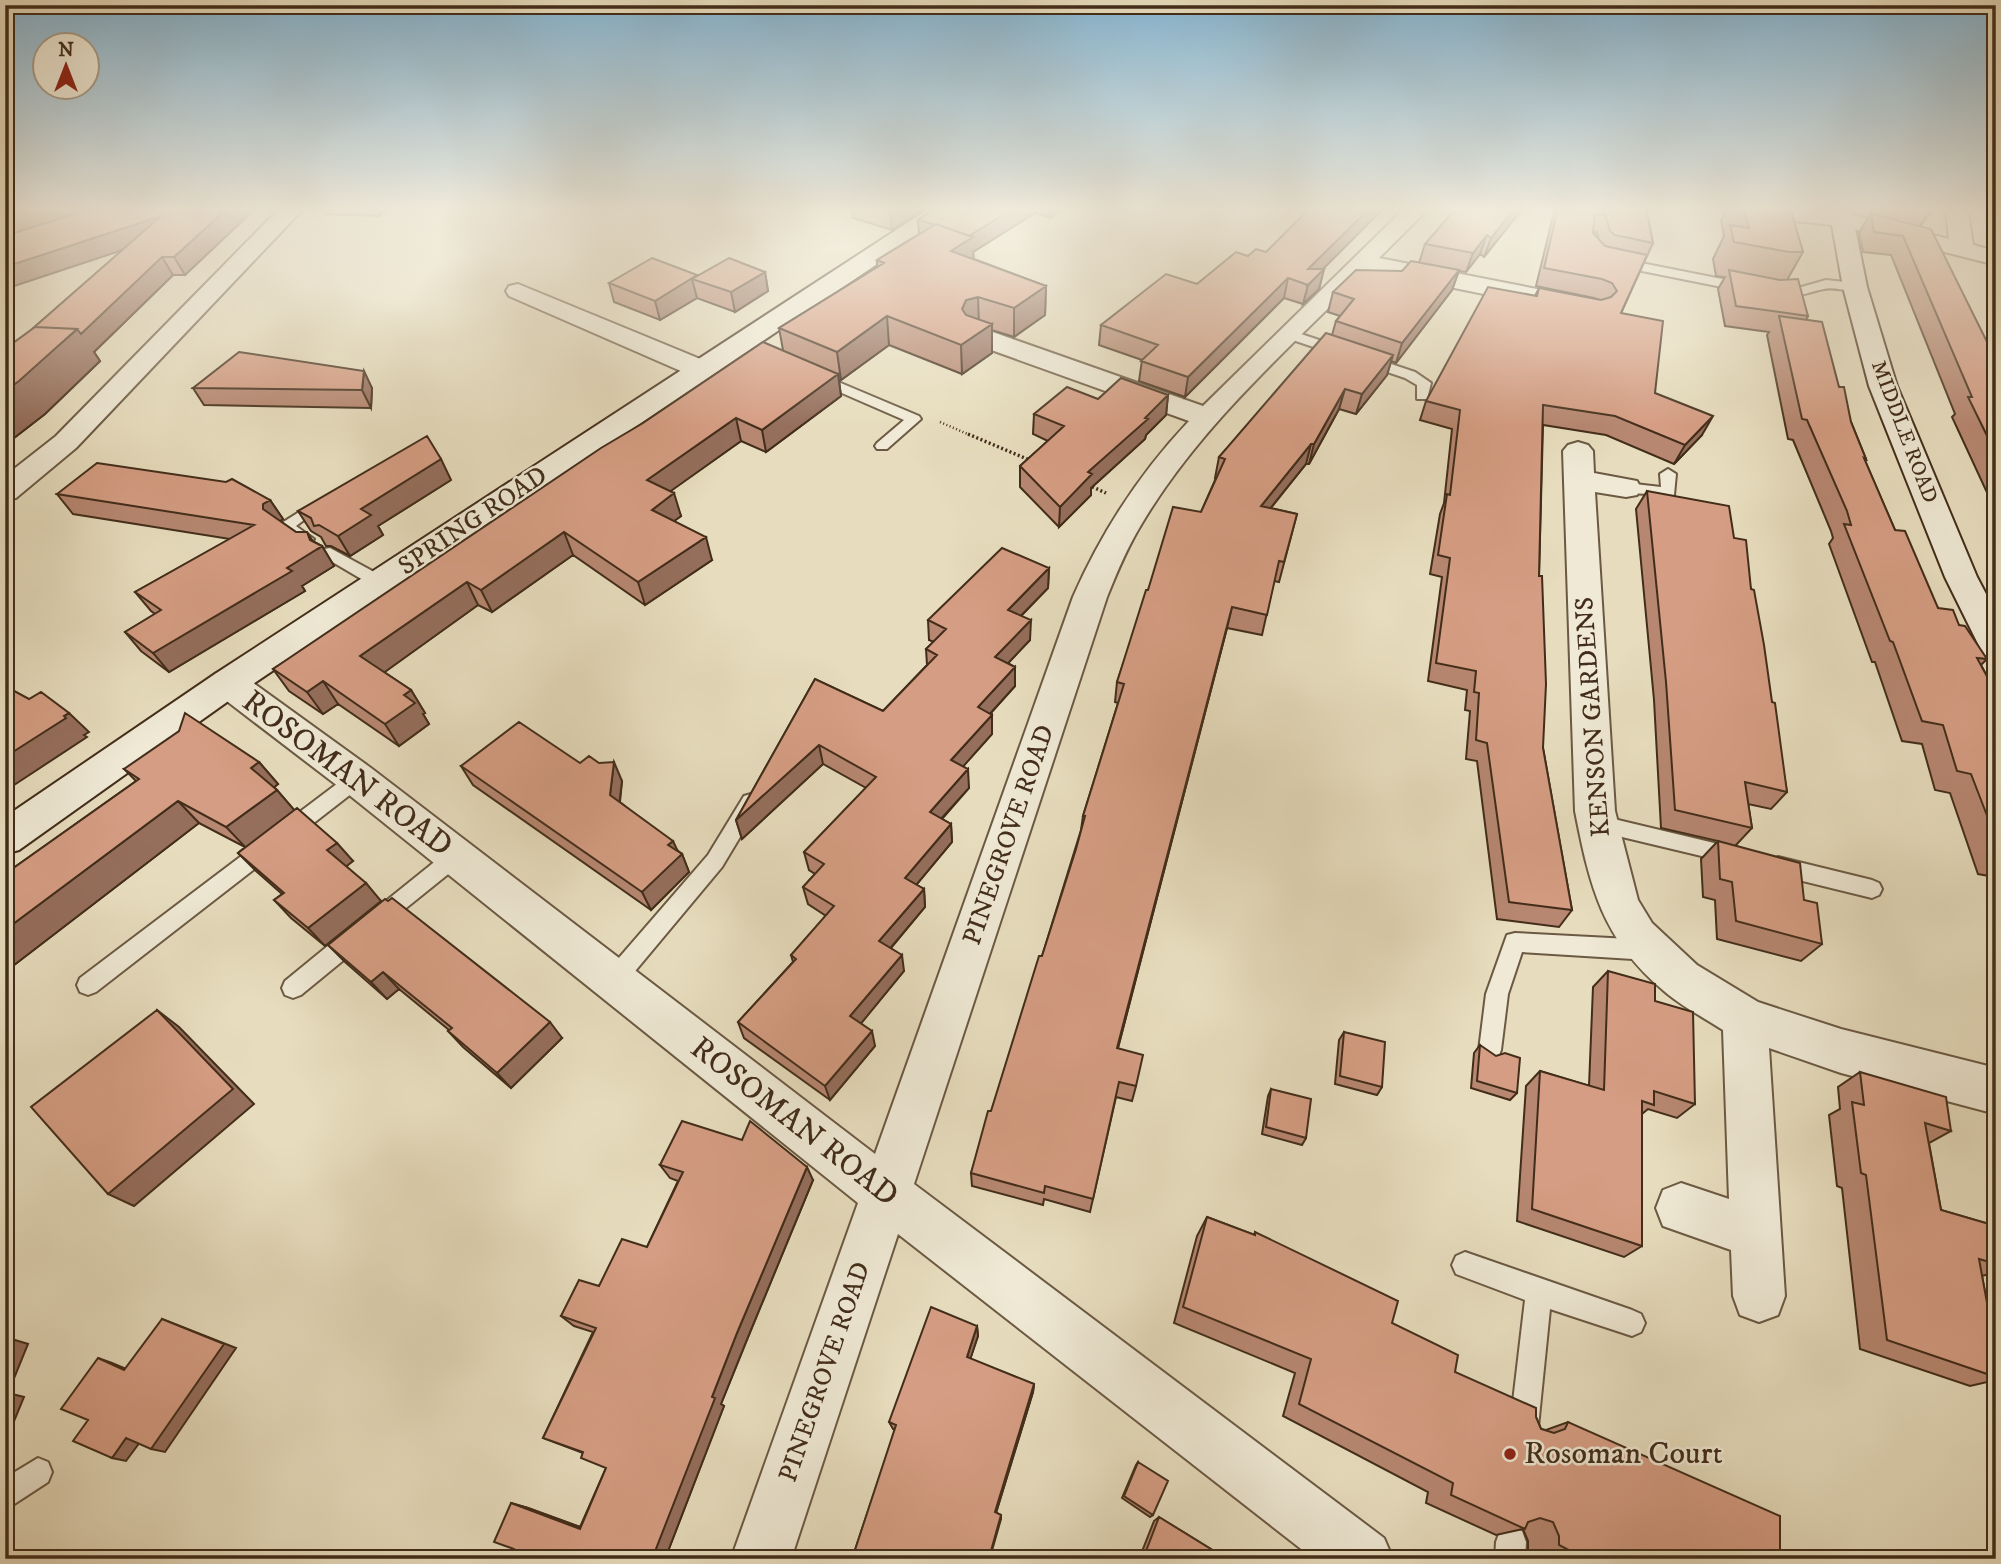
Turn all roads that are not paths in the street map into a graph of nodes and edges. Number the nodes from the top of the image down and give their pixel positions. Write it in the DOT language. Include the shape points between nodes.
graph roads {
  1 [pos="222,281"];
  2 [pos="839,281"];
  3 [pos="1342,281"];
  4 [pos="1456,281"];
  5 [pos="1713,281"];
  6 [pos="1854,281"];
  7 [pos="1855,287"];
  8 [pos="518,290"];
  9 [pos="1557,301"];
  10 [pos="1289,334"];
  11 [pos="978,336"];
  12 [pos="700,369"];
  13 [pos="798,370"];
  14 [pos="1422,396"];
  15 [pos="1206,417"];
  16 [pos="882,446"];
  17 [pos="1668,474"];
  18 [pos="1626,488"];
  19 [pos="5,491"];
  20 [pos="304,514"];
  21 [pos="323,549"];
  22 [pos="381,583"];
  23 [pos="1996,648"];
  24 [pos="228,683"];
  25 [pos="357,779"];
  26 [pos="759,786"];
  27 [pos="1597,822"];
  28 [pos="5,838"];
  29 [pos="455,857"];
  30 [pos="1872,889"];
  31 [pos="1649,950"];
  32 [pos="613,981"];
  33 [pos="88,985"];
  34 [pos="293,988"];
  35 [pos="1745,1019"];
  36 [pos="1490,1050"];
  37 [pos="1996,1091"];
  38 [pos="886,1194"];
  39 [pos="1681,1208"];
  40 [pos="1756,1233"];
  41 [pos="1465,1265"];
  42 [pos="1539,1292"];
  43 [pos="1759,1296"];
  44 [pos="1632,1324"];
  45 [pos="1524,1427"];
  46 [pos="38,1472"];
  47 [pos="5,1496"];
  48 [pos="761,1559"];
  49 [pos="1363,1559"];
  1 -- 19 [label="street" via="66,442"];
  2 -- 12 [label="street, SPRING ROAD" via="744,347"];
  3 -- 10 [label="street, PINEGROVE ROAD"];
  4 -- 9 [label="street"];
  5 -- 7 [label="lane" via="1763,291 1800,292 1826,284"];
  6 -- 7 [label="street, MIDDLE ROAD"];
  7 -- 23 [label="street, MIDDLE ROAD" via="1883,386 1961,577"];
  8 -- 12 [label="street"];
  10 -- 14 [label="lane" via="1410,375 1424,383"];
  10 -- 15 [label="street, PINEGROVE ROAD"];
  11 -- 15 [label="street"];
  12 -- 22 [label="street, SPRING ROAD"];
  13 -- 16 [label="lane" via="914,419"];
  15 -- 38 [label="street, PINEGROVE ROAD" via="1147,487 1094,586"];
  17 -- 18 [label="lane" via="1669,492"];
  18 -- 27 [label="street, KENSON GARDENS" via="1578,465"];
  20 -- 21 [label="lane" via="285,526"];
  21 -- 22 [label="lane"];
  22 -- 24 [label="street, SPRING ROAD"];
  24 -- 25 [label="street, ROSOMAN ROAD"];
  24 -- 28 [label="street, SPRING ROAD"];
  25 -- 29 [label="street, ROSOMAN ROAD"];
  25 -- 33 [label="lane"];
  26 -- 32 [label="lane" via="715,861"];
  27 -- 30 [label="lane"];
  27 -- 31 [label="street, KENSON GARDENS" via="1619,905"];
  29 -- 32 [label="street, ROSOMAN ROAD"];
  29 -- 34 [label="lane"];
  31 -- 35 [label="street, KENSON GARDENS" via="1681,979"];
  31 -- 36 [label="lane" via="1515,942 1497,994"];
  32 -- 38 [label="street, ROSOMAN ROAD"];
  35 -- 37 [label="street, KENSON GARDENS" via="1841,1051"];
  35 -- 40 [label="street"];
  38 -- 48 [label="street, PINEGROVE ROAD"];
  38 -- 49 [label="street, ROSOMAN ROAD"];
  39 -- 40 [label="street"];
  40 -- 43 [label="street"];
  41 -- 42 [label="lane"];
  42 -- 44 [label="lane"];
  42 -- 45 [label="lane"];
  46 -- 47 [label="lane"];
}
